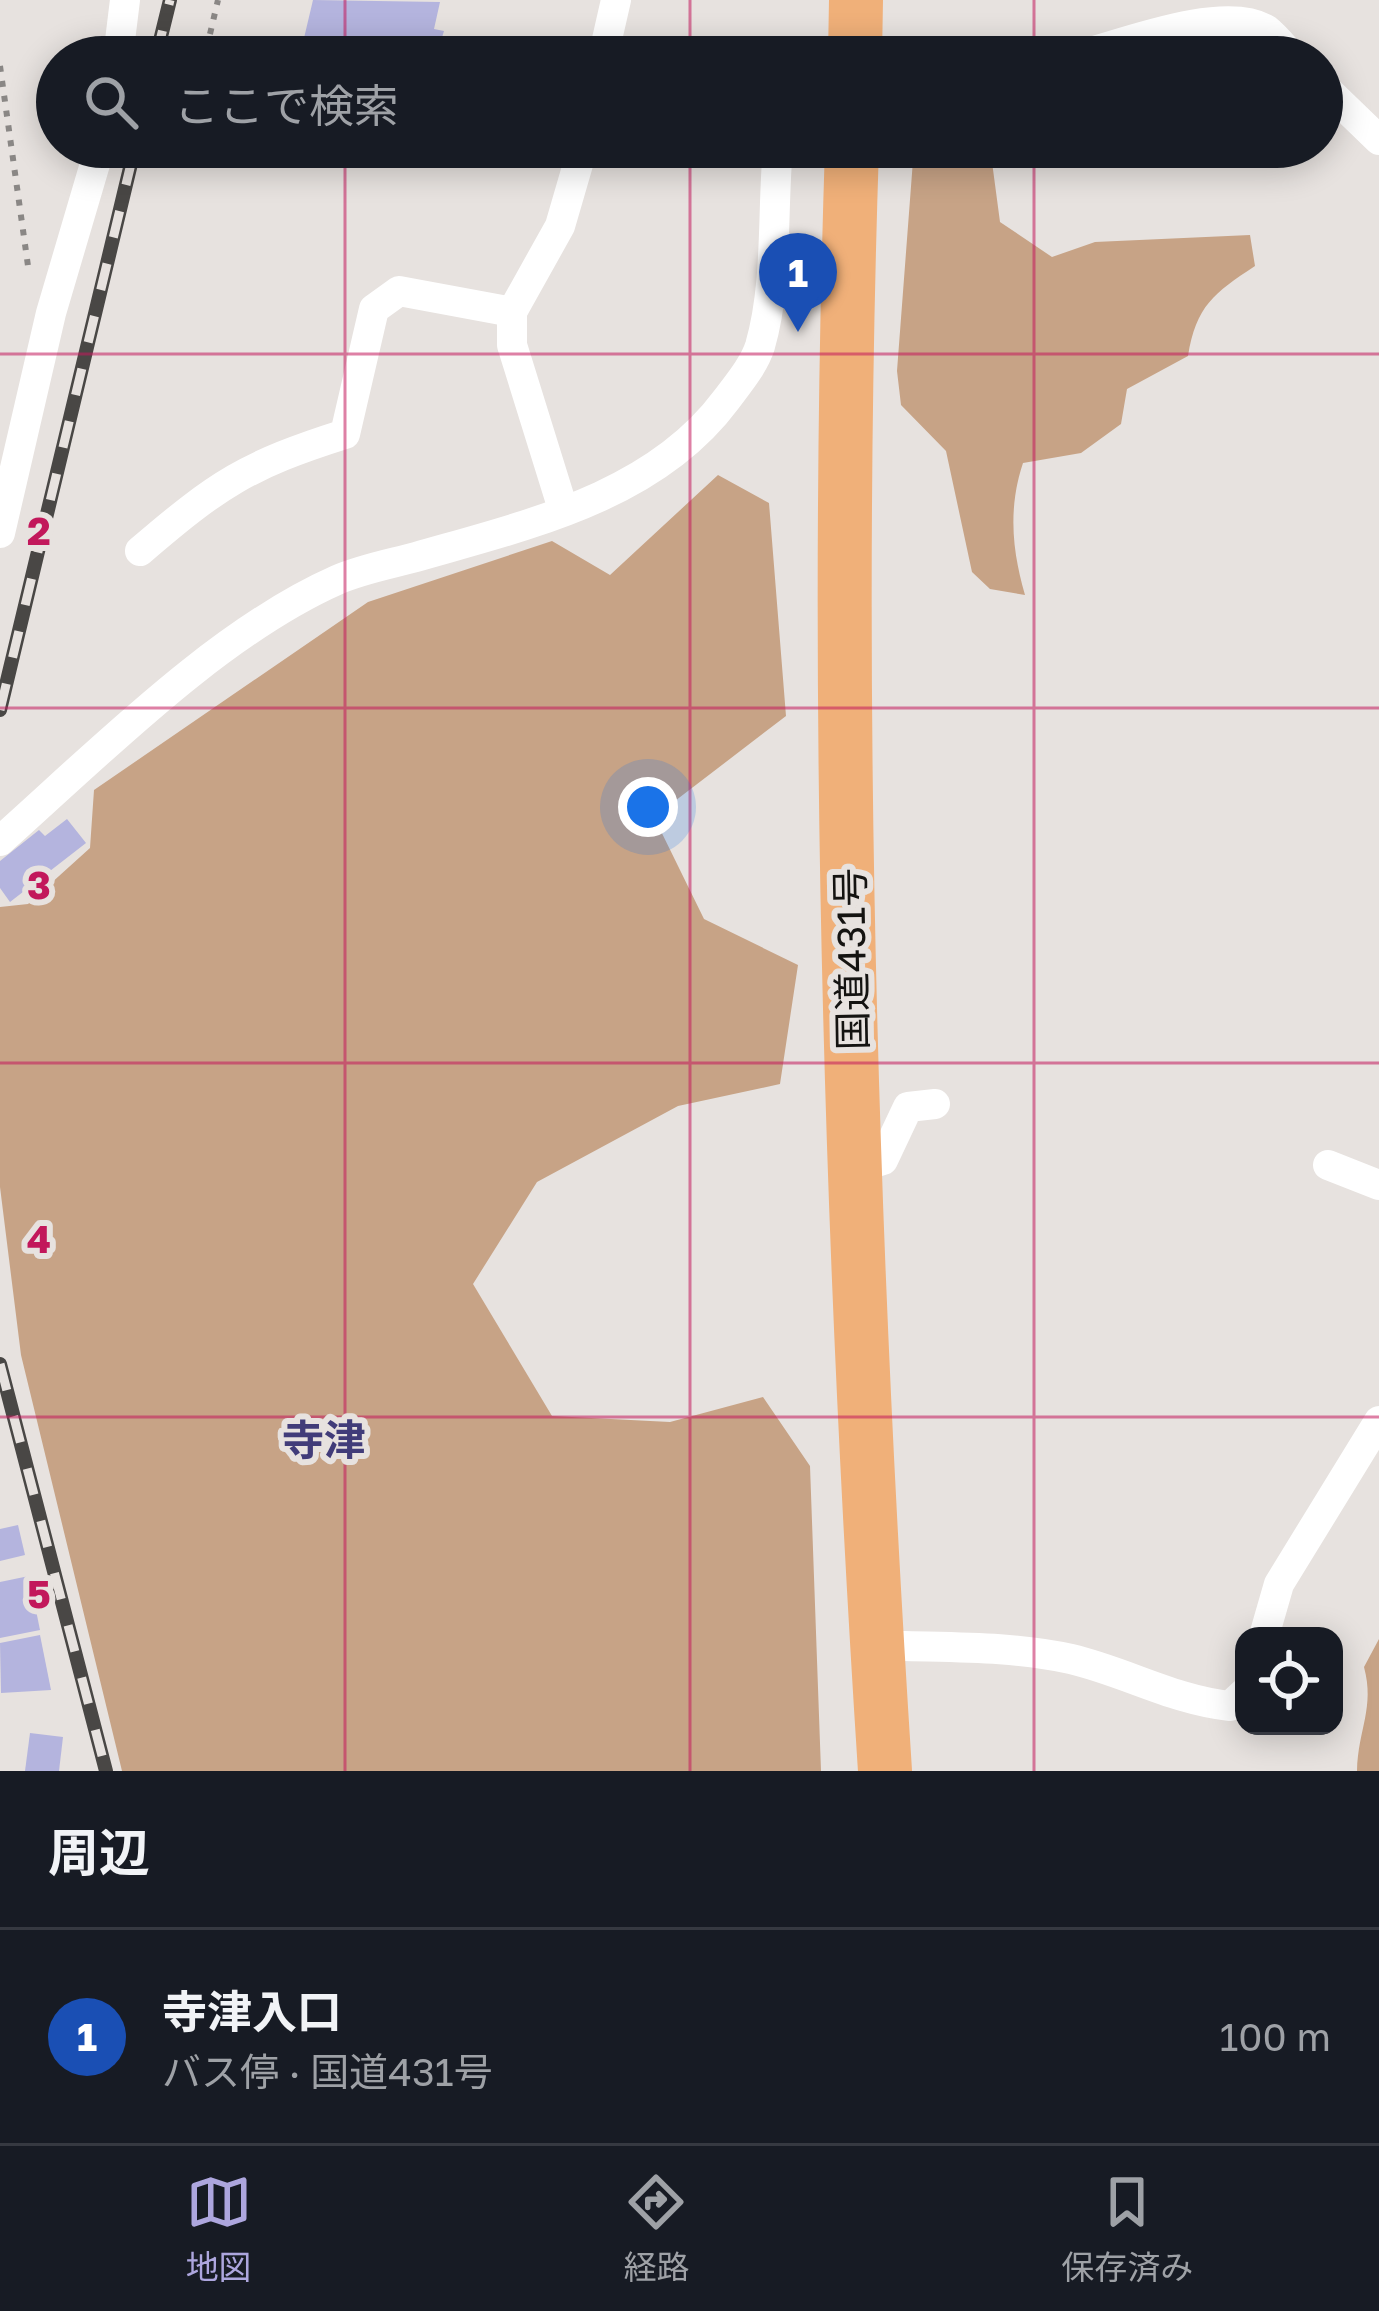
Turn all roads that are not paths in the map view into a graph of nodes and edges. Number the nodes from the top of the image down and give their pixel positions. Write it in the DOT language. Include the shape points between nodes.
graph roads {
  1 [pos="125,0"];
  2 [pos="616,0"];
  3 [pos="856,0"];
  4 [pos="121,36"];
  5 [pos="608,36"];
  6 [pos="855,36"];
  7 [pos="1150,36"];
  8 [pos="1273,36"];
  9 [pos="1343,105"];
  10 [pos="1379,140"];
  11 [pos="94,168"];
  12 [pos="577,168"];
  13 [pos="777,168"];
  14 [pos="852,168"];
  15 [pos="512,312"];
  16 [pos="563,509"];
  17 [pos="0,533"];
  18 [pos="140,551"];
  19 [pos="0,841"];
  20 [pos="935,1105"];
  21 [pos="1328,1165"];
  22 [pos="855,1169"];
  23 [pos="1379,1185"];
  24 [pos="1379,1421"];
  25 [pos="1267,1627"];
  26 [pos="877,1645"];
  27 [pos="1235,1701"];
  28 [pos="884,1771"];
  1 -- 4 [label="street"];
  2 -- 5 [label="street"];
  3 -- 6 [label="highway"];
  7 -- 8 [label="street" via="1237,22"];
  9 -- 10 [label="street"];
  11 -- 17 [label="street"];
  12 -- 15 [label="street" via="560,226"];
  13 -- 16 [label="street" via="758,352 712,419 663,465"];
  14 -- 22 [label="highway, 国道431号" via="843,620"];
  15 -- 16 [label="street" via="512,345"];
  15 -- 18 [label="street" via="399,291 374,309 345,434 265,459 215,486"];
  16 -- 19 [label="street" via="339,579 266,619"];
  20 -- 22 [label="street" via="908,1107 883,1160"];
  21 -- 23 [label="street"];
  22 -- 26 [label="highway, 国道431号"];
  24 -- 25 [label="street" via="1288,1567"];
  26 -- 27 [label="street" via="1066,1658 1190,1702"];
  26 -- 28 [label="highway, 国道431号"];
}
